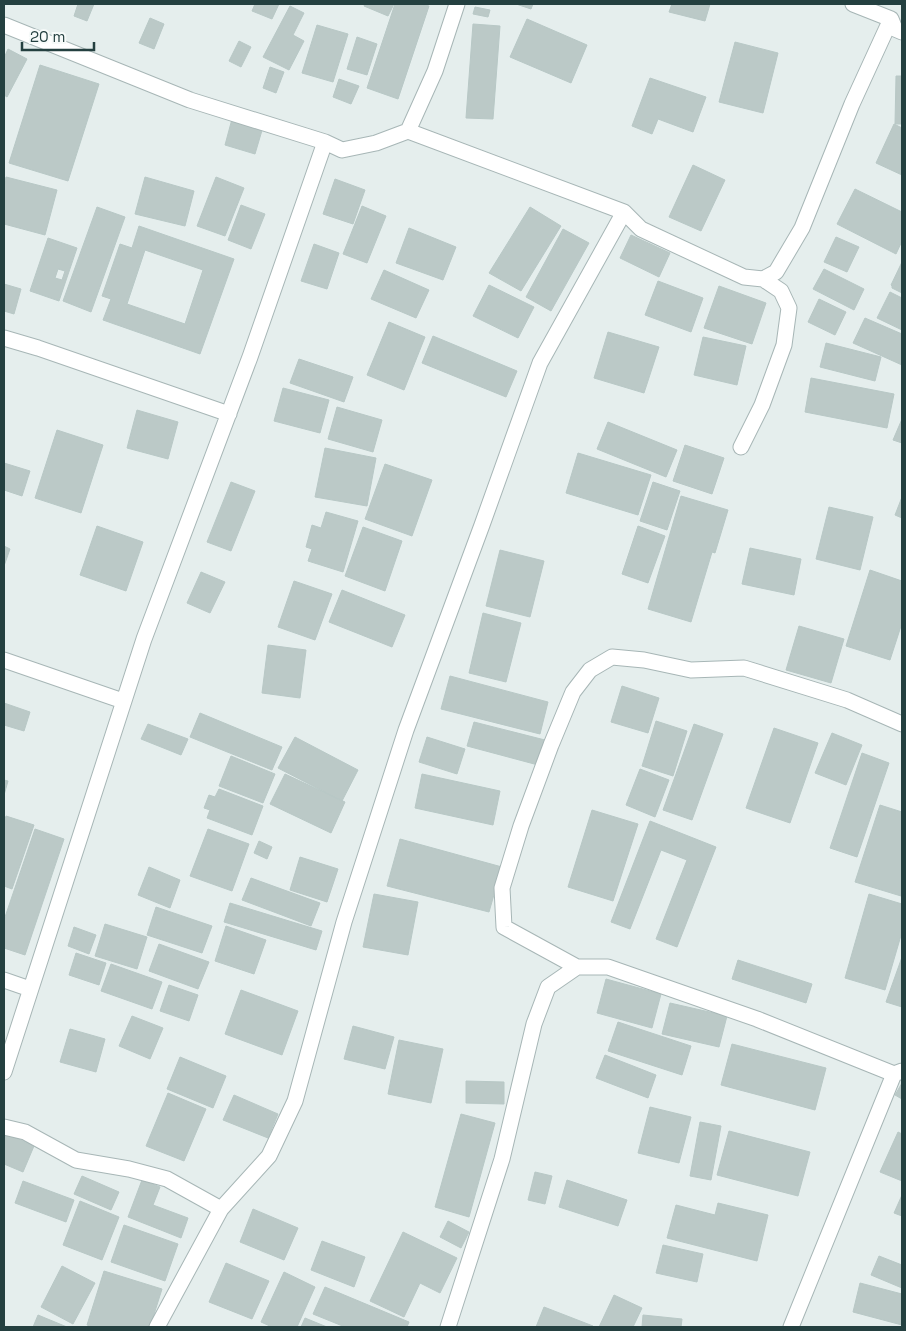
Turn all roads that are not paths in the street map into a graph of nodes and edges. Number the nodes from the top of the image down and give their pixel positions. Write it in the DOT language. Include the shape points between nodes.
graph roads {
  1 [pos="457,4"];
  2 [pos="853,4"];
  3 [pos="891,19"];
  4 [pos="4,25"];
  5 [pos="902,32"];
  6 [pos="408,131"];
  7 [pos="325,142"];
  8 [pos="624,212"];
  9 [pos="763,279"];
  10 [pos="4,338"];
  11 [pos="229,414"];
  12 [pos="741,447"];
  13 [pos="4,660"];
  14 [pos="123,701"];
  15 [pos="902,724"];
  16 [pos="577,967"];
  17 [pos="4,980"];
  18 [pos="30,989"];
  19 [pos="4,1072"];
  20 [pos="898,1073"];
  21 [pos="4,1127"];
  22 [pos="221,1209"];
  23 [pos="157,1327"];
  24 [pos="448,1327"];
  25 [pos="791,1327"];
  1 -- 6 [label="street" via="435,72"];
  2 -- 3 [label="street"];
  3 -- 5 [label="street" via="895,28"];
  3 -- 9 [label="street" via="852,104 802,228 776,272"];
  4 -- 7 [label="street" via="190,100"];
  6 -- 7 [label="street" via="376,143 342,150"];
  6 -- 8 [label="street"];
  7 -- 11 [label="street"];
  8 -- 9 [label="street" via="641,229 744,277"];
  8 -- 22 [label="street" via="540,362 403,739 344,922 295,1102 269,1156"];
  9 -- 12 [label="street" via="781,291 789,308 784,345 762,405"];
  10 -- 11 [label="street"];
  11 -- 14 [label="street"];
  13 -- 14 [label="street"];
  14 -- 18 [label="street"];
  15 -- 16 [label="street" via="847,700 744,668 691,670 612,657 590,670 573,692 551,745 502,888 504,927"];
  16 -- 20 [label="street" via="608,967"];
  16 -- 24 [label="street" via="548,987 534,1024 502,1159"];
  17 -- 18 [label="street"];
  18 -- 19 [label="street"];
  20 -- 25 [label="street"];
  21 -- 22 [label="street" via="25,1132 76,1160 129,1168 167,1179"];
  22 -- 23 [label="street"];
}
